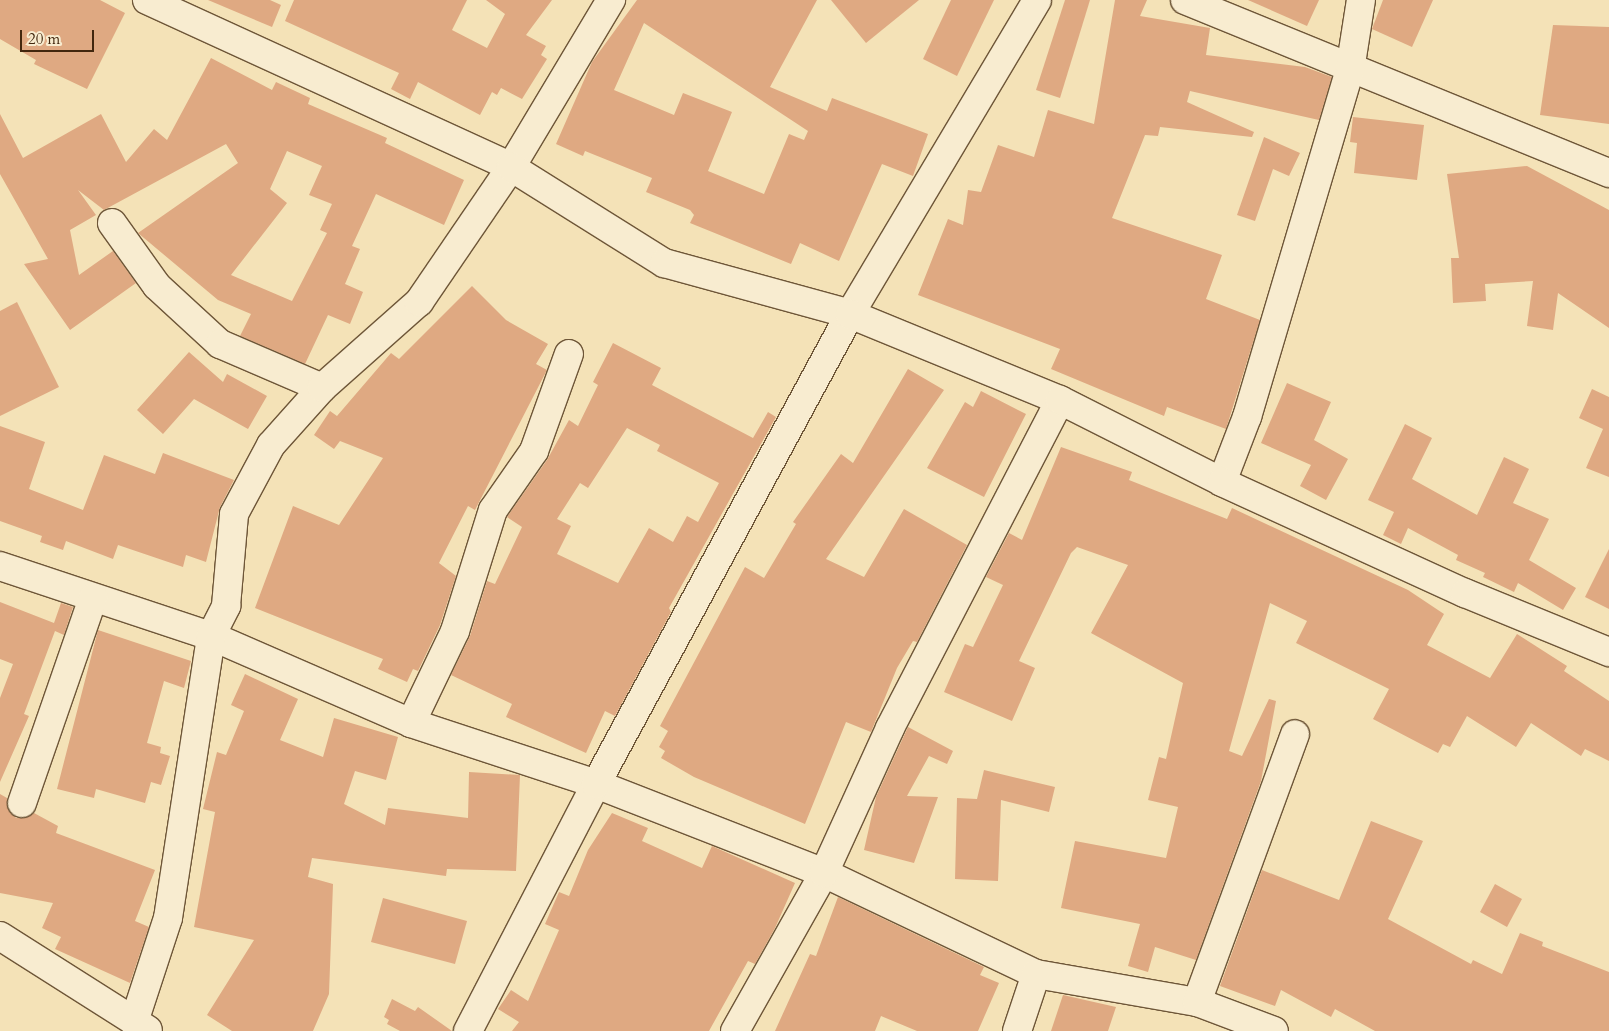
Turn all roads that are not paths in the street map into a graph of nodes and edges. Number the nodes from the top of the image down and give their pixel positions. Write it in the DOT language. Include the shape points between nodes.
graph roads {
  1 [pos="147,0"];
  2 [pos="611,0"];
  3 [pos="1036,0"];
  4 [pos="1185,0"];
  5 [pos="1362,0"];
  6 [pos="1350,70"];
  7 [pos="512,166"];
  8 [pos="1609,173"];
  9 [pos="112,223"];
  10 [pos="850,314"];
  11 [pos="570,354"];
  12 [pos="322,388"];
  13 [pos="1060,400"];
  14 [pos="1222,482"];
  15 [pos="0,566"];
  16 [pos="93,598"];
  17 [pos="211,636"];
  18 [pos="1609,652"];
  19 [pos="411,723"];
  20 [pos="1295,734"];
  21 [pos="596,784"];
  22 [pos="22,803"];
  23 [pos="824,873"];
  24 [pos="0,936"];
  25 [pos="1036,974"];
  26 [pos="1197,1002"];
  27 [pos="142,1026"];
  28 [pos="468,1031"];
  29 [pos="735,1031"];
  30 [pos="1017,1031"];
  31 [pos="1274,1031"];
  1 -- 7 [label="street"];
  2 -- 7 [label="street"];
  3 -- 10 [label="street"];
  4 -- 6 [label="street"];
  5 -- 6 [label="street"];
  6 -- 8 [label="street"];
  6 -- 14 [label="street" via="1247,417"];
  7 -- 10 [label="street" via="664,263"];
  7 -- 12 [label="street" via="419,302"];
  9 -- 12 [label="street" via="157,286 220,344"];
  10 -- 13 [label="street"];
  10 -- 21 [label="street"];
  11 -- 19 [label="street" via="534,451 493,510 455,631"];
  12 -- 17 [label="street" via="271,446 234,514 226,606"];
  13 -- 14 [label="street"];
  13 -- 23 [label="street" via="890,728"];
  14 -- 18 [label="street" via="1465,593"];
  15 -- 16 [label="street"];
  16 -- 17 [label="street"];
  16 -- 22 [label="street"];
  17 -- 19 [label="street"];
  17 -- 27 [label="street" via="168,918"];
  19 -- 21 [label="street"];
  20 -- 26 [label="street"];
  21 -- 23 [label="street"];
  21 -- 28 [label="street"];
  23 -- 25 [label="street"];
  23 -- 29 [label="street"];
  24 -- 27 [label="street"];
  25 -- 26 [label="street"];
  25 -- 30 [label="street"];
  26 -- 31 [label="street"];
}
